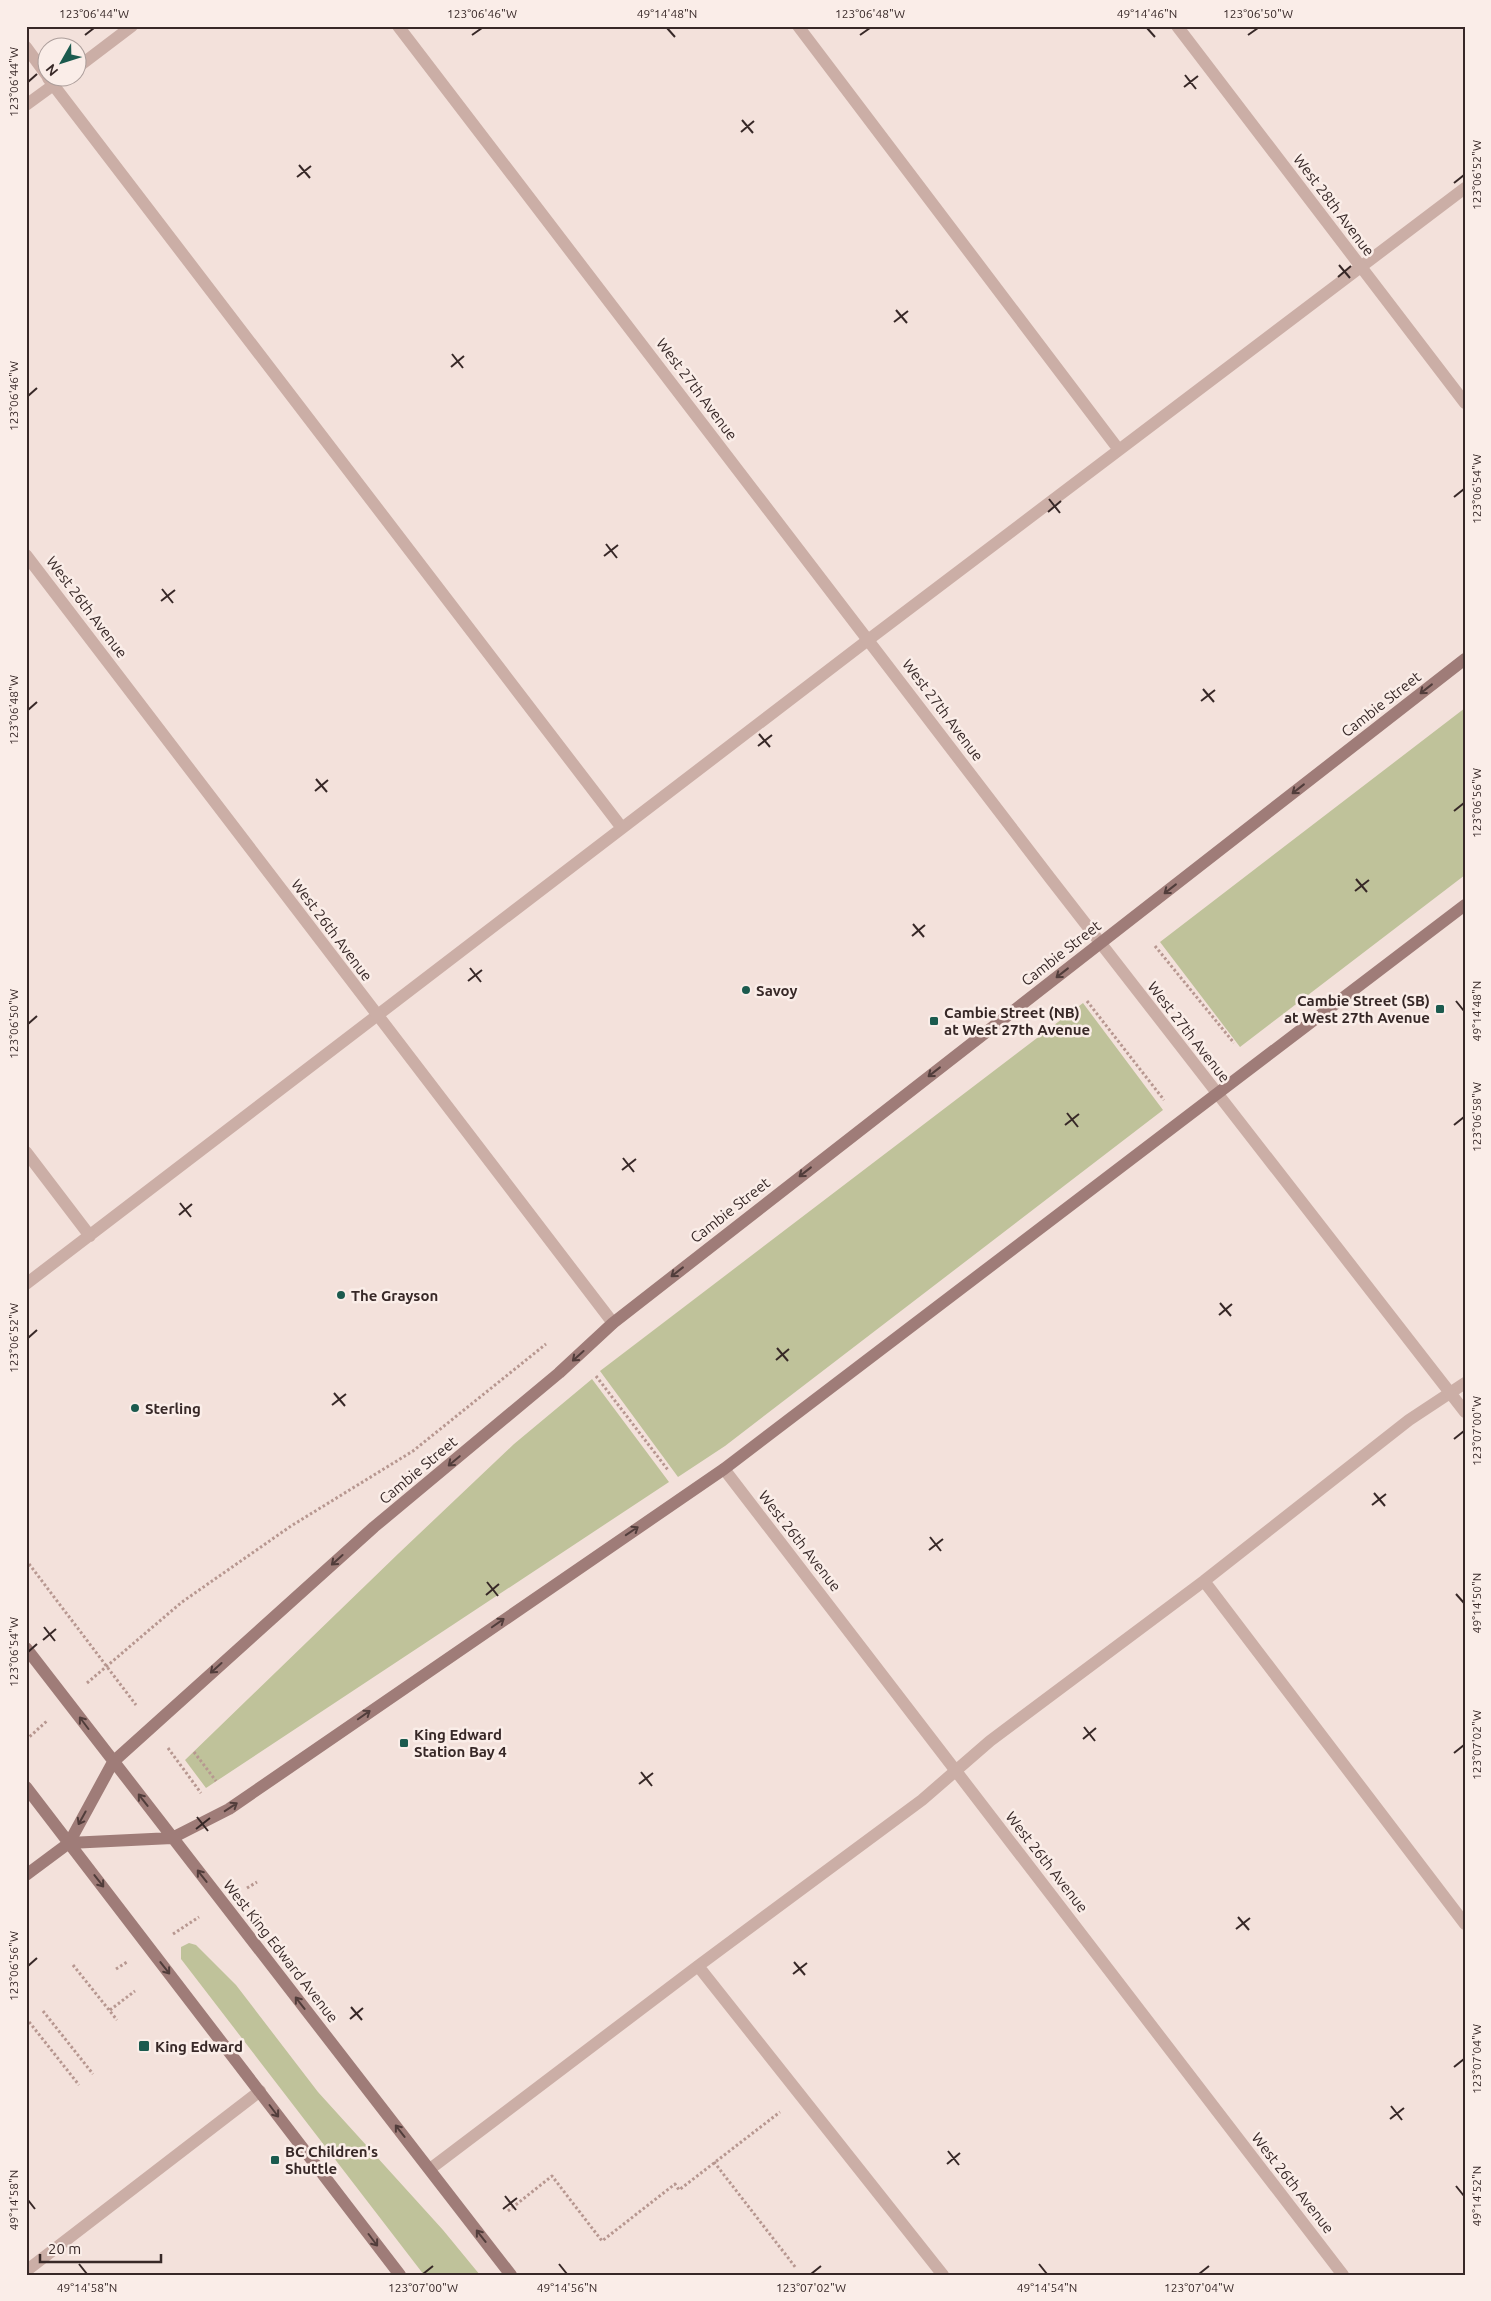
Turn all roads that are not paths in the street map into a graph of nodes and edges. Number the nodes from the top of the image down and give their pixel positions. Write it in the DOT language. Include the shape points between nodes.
graph roads {
  1 [pos="132,26"];
  2 [pos="398,26"];
  3 [pos="798,26"];
  4 [pos="1177,26"];
  5 [pos="26,47"];
  6 [pos="88,59"];
  7 [pos="38,61"];
  8 [pos="44,88"];
  9 [pos="60,88"];
  10 [pos="26,105"];
  11 [pos="1465,188"];
  12 [pos="1360,266"];
  13 [pos="1465,403"];
  14 [pos="1119,450"];
  15 [pos="26,555"];
  16 [pos="868,640"];
  17 [pos="1465,659"];
  18 [pos="622,828"];
  19 [pos="1465,905"];
  20 [pos="1101,943"];
  21 [pos="377,1016"];
  22 [pos="1218,1095"];
  23 [pos="26,1152"];
  24 [pos="90,1236"];
  25 [pos="26,1284"];
  26 [pos="613,1323"];
  27 [pos="1465,1383"];
  28 [pos="1451,1393"];
  29 [pos="1465,1412"];
  30 [pos="724,1469"];
  31 [pos="1204,1581"];
  32 [pos="26,1648"];
  33 [pos="113,1762"];
  34 [pos="956,1771"];
  35 [pos="26,1787"];
  36 [pos="172,1838"];
  37 [pos="69,1843"];
  38 [pos="26,1875"];
  39 [pos="1465,1924"];
  40 [pos="698,1966"];
  41 [pos="260,2091"];
  42 [pos="430,2169"];
  43 [pos="26,2271"];
  44 [pos="400,2275"];
  45 [pos="511,2275"];
  46 [pos="943,2275"];
  47 [pos="1343,2275"];
  1 -- 6 [label="street"];
  2 -- 16 [label="street, West 27th Avenue"];
  3 -- 14 [label="street"];
  4 -- 12 [label="street, West 28th Avenue"];
  5 -- 7 [label="street"];
  8 -- 10 [label="street"];
  9 -- 18 [label="street"];
  11 -- 12 [label="street"];
  12 -- 13 [label="street, West 28th Avenue"];
  12 -- 14 [label="street"];
  14 -- 16 [label="street"];
  15 -- 21 [label="street, West 26th Avenue"];
  16 -- 18 [label="street"];
  16 -- 20 [label="street, West 27th Avenue"];
  17 -- 20 [label="main road, Cambie Street, one-way"];
  18 -- 21 [label="street"];
  19 -- 22 [label="main road"];
  20 -- 22 [label="street, West 27th Avenue"];
  20 -- 26 [label="main road, Cambie Street, one-way"];
  21 -- 24 [label="street"];
  21 -- 26 [label="street, West 26th Avenue"];
  22 -- 28 [label="street, West 27th Avenue"];
  22 -- 30 [label="main road"];
  23 -- 24 [label="street"];
  24 -- 25 [label="street"];
  26 -- 33 [label="main road, Cambie Street, one-way" via="559,1373 374,1527"];
  27 -- 28 [label="street"];
  28 -- 29 [label="street, West 27th Avenue"];
  28 -- 31 [label="street" via="1409,1420"];
  30 -- 34 [label="street, West 26th Avenue"];
  36 -- 30 [label="main road, one-way" via="229,1809"];
  31 -- 34 [label="street" via="990,1740"];
  31 -- 39 [label="street"];
  33 -- 32 [label="main road, West King Edward Avenue, one-way"];
  36 -- 33 [label="main road, West King Edward Avenue, one-way"];
  33 -- 37 [label="main road, Cambie Street, one-way"];
  34 -- 40 [label="street" via="922,1800"];
  34 -- 47 [label="street, West 26th Avenue"];
  35 -- 37 [label="main road"];
  36 -- 37 [label="main road"];
  42 -- 36 [label="main road, West King Edward Avenue, one-way"];
  37 -- 38 [label="main road, Cambie Street"];
  37 -- 41 [label="main road, one-way"];
  40 -- 42 [label="street"];
  40 -- 46 [label="street"];
  41 -- 43 [label="street"];
  41 -- 44 [label="main road, one-way"];
  45 -- 42 [label="main road, West King Edward Avenue, one-way"];
}
